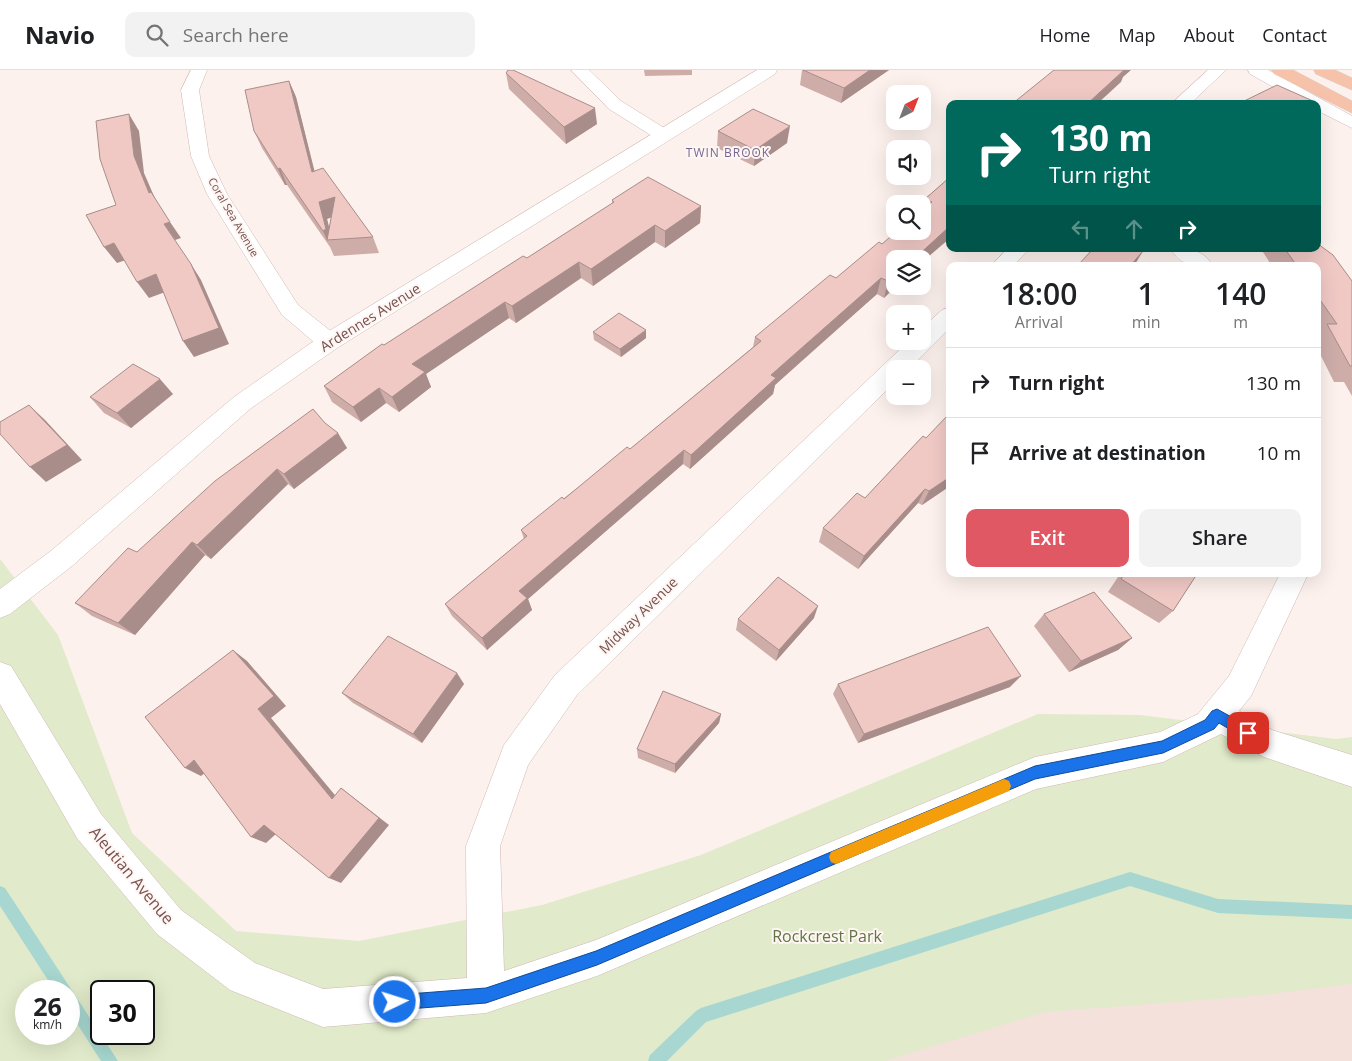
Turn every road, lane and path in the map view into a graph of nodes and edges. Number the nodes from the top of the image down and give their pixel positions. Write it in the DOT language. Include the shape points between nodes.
graph roads {
  1 [pos="199,70"];
  2 [pos="579,70"];
  3 [pos="769,70"];
  4 [pos="1218,70"];
  5 [pos="1256,70"];
  6 [pos="1280,70"];
  7 [pos="1322,70"];
  8 [pos="1352,85"];
  9 [pos="1184,100"];
  10 [pos="1310,100"];
  11 [pos="1321,106"];
  12 [pos="1352,108"];
  13 [pos="1352,123"];
  14 [pos="663,135"];
  15 [pos="1016,252"];
  16 [pos="1185,252"];
  17 [pos="1005,262"];
  18 [pos="1198,262"];
  19 [pos="946,319"];
  20 [pos="329,342"];
  21 [pos="1293,577"];
  22 [pos="0,605"];
  23 [pos="0,676"];
  24 [pos="1217,716"];
  25 [pos="1352,771"];
  26 [pos="486,995"];
  1 -- 20 [label="street, Coral Sea Avenue" via="190,90 191,99 200,156 217,194 290,310"];
  2 -- 14 [label="street" via="615,105"];
  3 -- 14 [label="street, Ardennes Avenue"];
  4 -- 9 [label="street"];
  5 -- 10 [label="street"];
  6 -- 12 [label="main road"];
  7 -- 8 [label="main road"];
  11 -- 13 [label="street"];
  14 -- 20 [label="street, Ardennes Avenue"];
  15 -- 17 [label="street"];
  16 -- 18 [label="street"];
  19 -- 26 [label="street, Midway Avenue" via="566,685 515,756 482,846"];
  20 -- 22 [label="street, Ardennes Avenue" via="242,403 62,558"];
  21 -- 24 [label="street, Aleutian Avenue" via="1240,686"];
  23 -- 26 [label="street, Aleutian Avenue" via="89,826 169,922 244,976 323,1008"];
  24 -- 25 [label="street" via="1264,742"];
  24 -- 26 [label="street, Aleutian Avenue" via="1210,725 1163,747 1035,773 597,958"];
}
